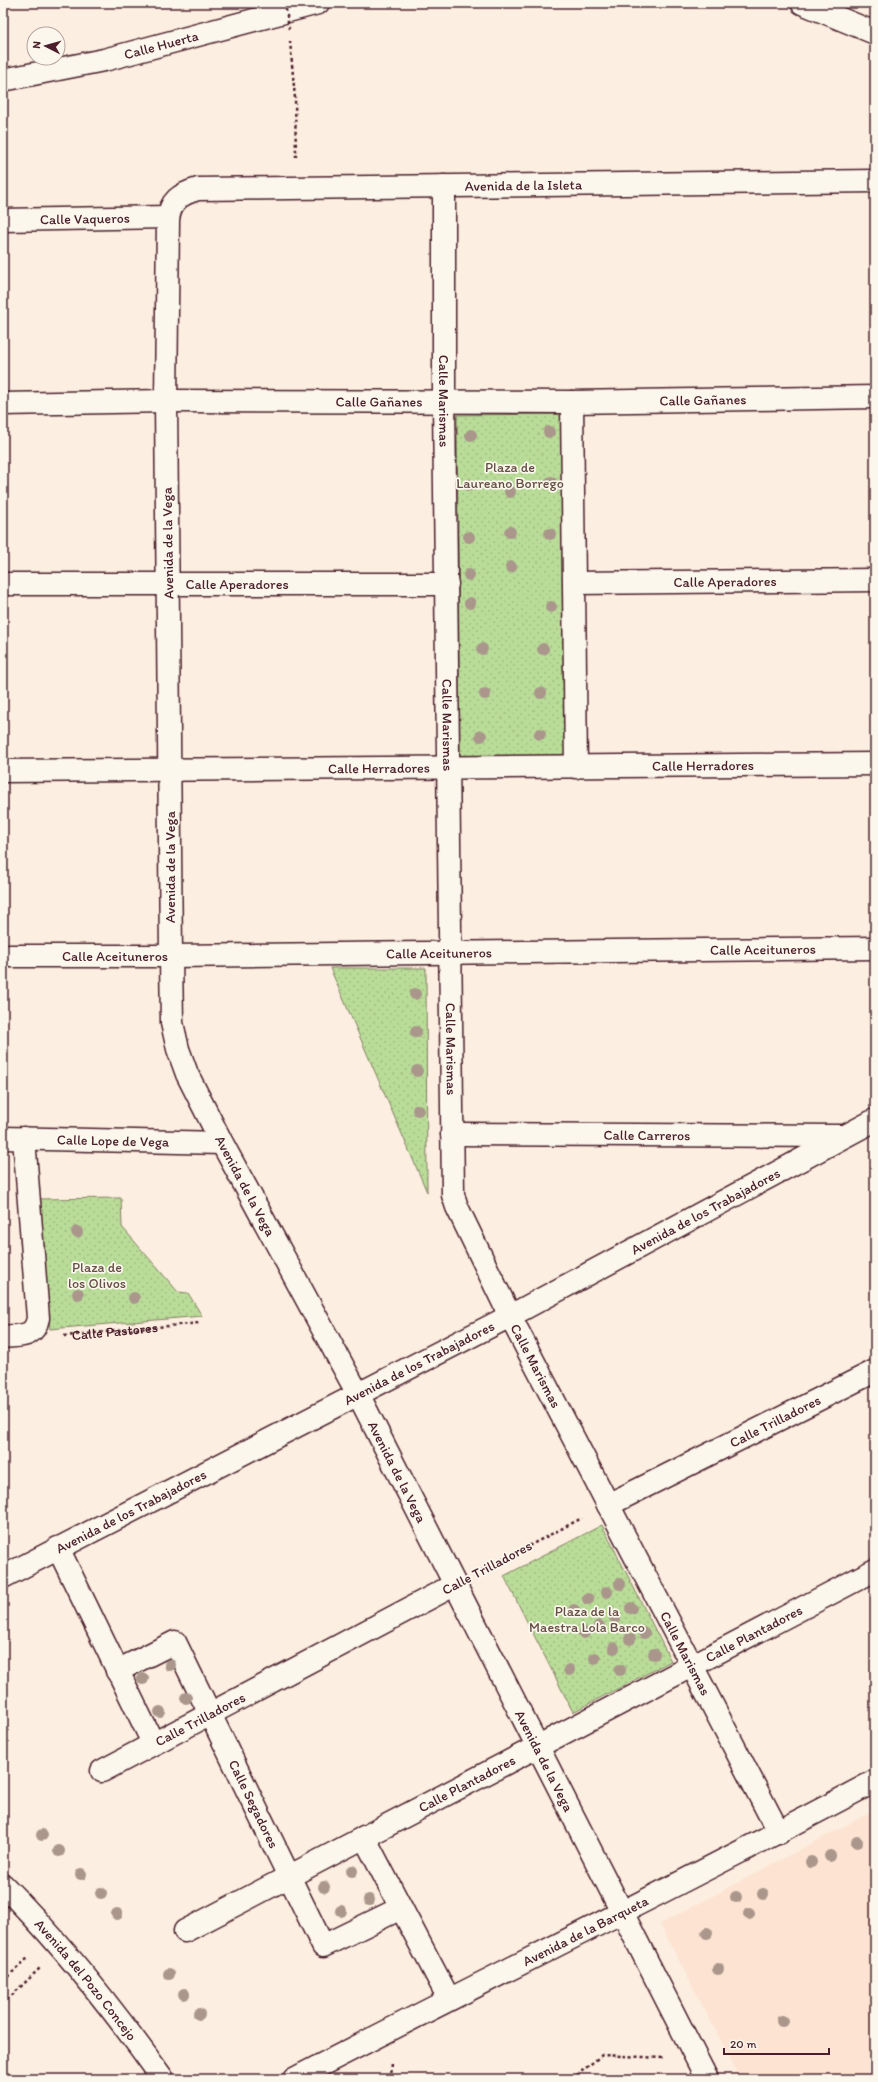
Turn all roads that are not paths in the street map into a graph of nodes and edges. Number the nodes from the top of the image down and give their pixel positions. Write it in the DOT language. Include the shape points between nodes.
graph roads {
  1 [pos="318,3"];
  2 [pos="802,3"];
  3 [pos="875,33"];
  4 [pos="3,80"];
  5 [pos="875,181"];
  6 [pos="444,186"];
  7 [pos="172,208"];
  8 [pos="3,220"];
  9 [pos="875,396"];
  10 [pos="166,401"];
  11 [pos="444,402"];
  12 [pos="572,402"];
  13 [pos="3,404"];
  14 [pos="875,580"];
  15 [pos="576,583"];
  16 [pos="3,584"];
  17 [pos="169,584"];
  18 [pos="447,584"];
  19 [pos="875,764"];
  20 [pos="576,767"];
  21 [pos="450,768"];
  22 [pos="170,770"];
  23 [pos="3,771"];
  24 [pos="875,948"];
  25 [pos="450,953"];
  26 [pos="3,956"];
  27 [pos="171,956"];
  28 [pos="875,1120"];
  29 [pos="452,1134"];
  30 [pos="841,1136"];
  31 [pos="13,1138"];
  32 [pos="222,1143"];
  33 [pos="510,1316"];
  34 [pos="3,1337"];
  35 [pos="875,1371"];
  36 [pos="358,1394"];
  37 [pos="608,1504"];
  38 [pos="58,1548"];
  39 [pos="875,1570"];
  40 [pos="3,1577"];
  41 [pos="454,1585"];
  42 [pos="693,1666"];
  43 [pos="117,1671"];
  44 [pos="210,1714"];
  45 [pos="153,1743"];
  46 [pos="536,1747"];
  47 [pos="102,1771"];
  48 [pos="875,1781"];
  49 [pos="779,1833"];
  50 [pos="364,1836"];
  51 [pos="289,1876"];
  52 [pos="3,1885"];
  53 [pos="401,1908"];
  54 [pos="622,1913"];
  55 [pos="185,1930"];
  56 [pos="449,1998"];
  57 [pos="163,2079"];
  58 [pos="294,2079"];
  59 [pos="706,2079"];
  1 -- 4 [label="street, Calle Huerta" via="104,60"];
  2 -- 3 [label="street"];
  5 -- 6 [label="street, Avenida de la Isleta"];
  6 -- 7 [label="street, Avenida de la Isleta" via="198,189"];
  6 -- 11 [label="street, Calle Marismas"];
  7 -- 8 [label="street, Calle Vaqueros"];
  7 -- 10 [label="street, Avenida de la Vega"];
  9 -- 12 [label="street, Calle Gañanes"];
  10 -- 11 [label="street, Calle Gañanes"];
  10 -- 13 [label="street, Calle Gañanes"];
  10 -- 17 [label="street, Avenida de la Vega"];
  11 -- 12 [label="street, Calle Gañanes"];
  11 -- 18 [label="street, Calle Marismas"];
  12 -- 15 [label="street"];
  14 -- 15 [label="street, Calle Aperadores"];
  15 -- 20 [label="street"];
  16 -- 17 [label="street, Calle Aperadores"];
  17 -- 18 [label="street, Calle Aperadores"];
  17 -- 22 [label="street, Avenida de la Vega"];
  18 -- 21 [label="street, Calle Marismas"];
  19 -- 20 [label="street, Calle Herradores"];
  20 -- 21 [label="street, Calle Herradores"];
  21 -- 22 [label="street, Calle Herradores"];
  21 -- 25 [label="street, Calle Marismas"];
  22 -- 23 [label="street, Calle Herradores"];
  22 -- 27 [label="street, Avenida de la Vega"];
  24 -- 25 [label="street, Calle Aceituneros"];
  25 -- 27 [label="street, Calle Aceituneros"];
  25 -- 29 [label="street, Calle Marismas"];
  26 -- 27 [label="street, Calle Aceituneros"];
  27 -- 32 [label="street, Avenida de la Vega" via="172,1024 178,1049 187,1074"];
  28 -- 30 [label="street, Avenida de los Trabajadores"];
  29 -- 30 [label="street, Calle Carreros"];
  29 -- 33 [label="street, Calle Marismas" via="452,1184 457,1207"];
  30 -- 33 [label="street, Avenida de los Trabajadores"];
  31 -- 32 [label="street, Calle Lope de Vega"];
  31 -- 34 [label="street" via="38,1318 33,1331"];
  32 -- 36 [label="street, Avenida de la Vega"];
  33 -- 36 [label="street, Avenida de los Trabajadores"];
  33 -- 37 [label="street, Calle Marismas"];
  35 -- 37 [label="street, Calle Trilladores"];
  36 -- 38 [label="street, Avenida de los Trabajadores"];
  36 -- 41 [label="street, Avenida de la Vega"];
  37 -- 42 [label="street, Calle Marismas"];
  38 -- 40 [label="street, Avenida de los Trabajadores"];
  38 -- 43 [label="street"];
  39 -- 42 [label="street, Calle Plantadores"];
  41 -- 44 [label="street, Calle Trilladores"];
  41 -- 46 [label="street, Avenida de la Vega"];
  42 -- 46 [label="street, Calle Plantadores"];
  42 -- 49 [label="street, Calle Marismas"];
  43 -- 44 [label="street, Calle Segadores" via="174,1642"];
  43 -- 45 [label="street"];
  44 -- 45 [label="street, Calle Trilladores"];
  44 -- 51 [label="street, Calle Segadores"];
  45 -- 47 [label="street, Calle Trilladores"];
  46 -- 50 [label="street, Calle Plantadores"];
  46 -- 54 [label="street, Avenida de la Vega"];
  48 -- 49 [label="street, Avenida de la Barqueta"];
  49 -- 54 [label="street, Avenida de la Barqueta"];
  50 -- 51 [label="street, Calle Plantadores"];
  50 -- 53 [label="street"];
  51 -- 53 [label="street, Calle Segadores" via="324,1946"];
  51 -- 55 [label="street, Calle Plantadores"];
  52 -- 57 [label="street, Avenida del Pozo Concejo" via="56,1942 122,2020"];
  53 -- 56 [label="street"];
  54 -- 56 [label="street, Avenida de la Barqueta"];
  54 -- 59 [label="street, Avenida de la Vega"];
  56 -- 58 [label="street, Avenida de la Barqueta"];
}
